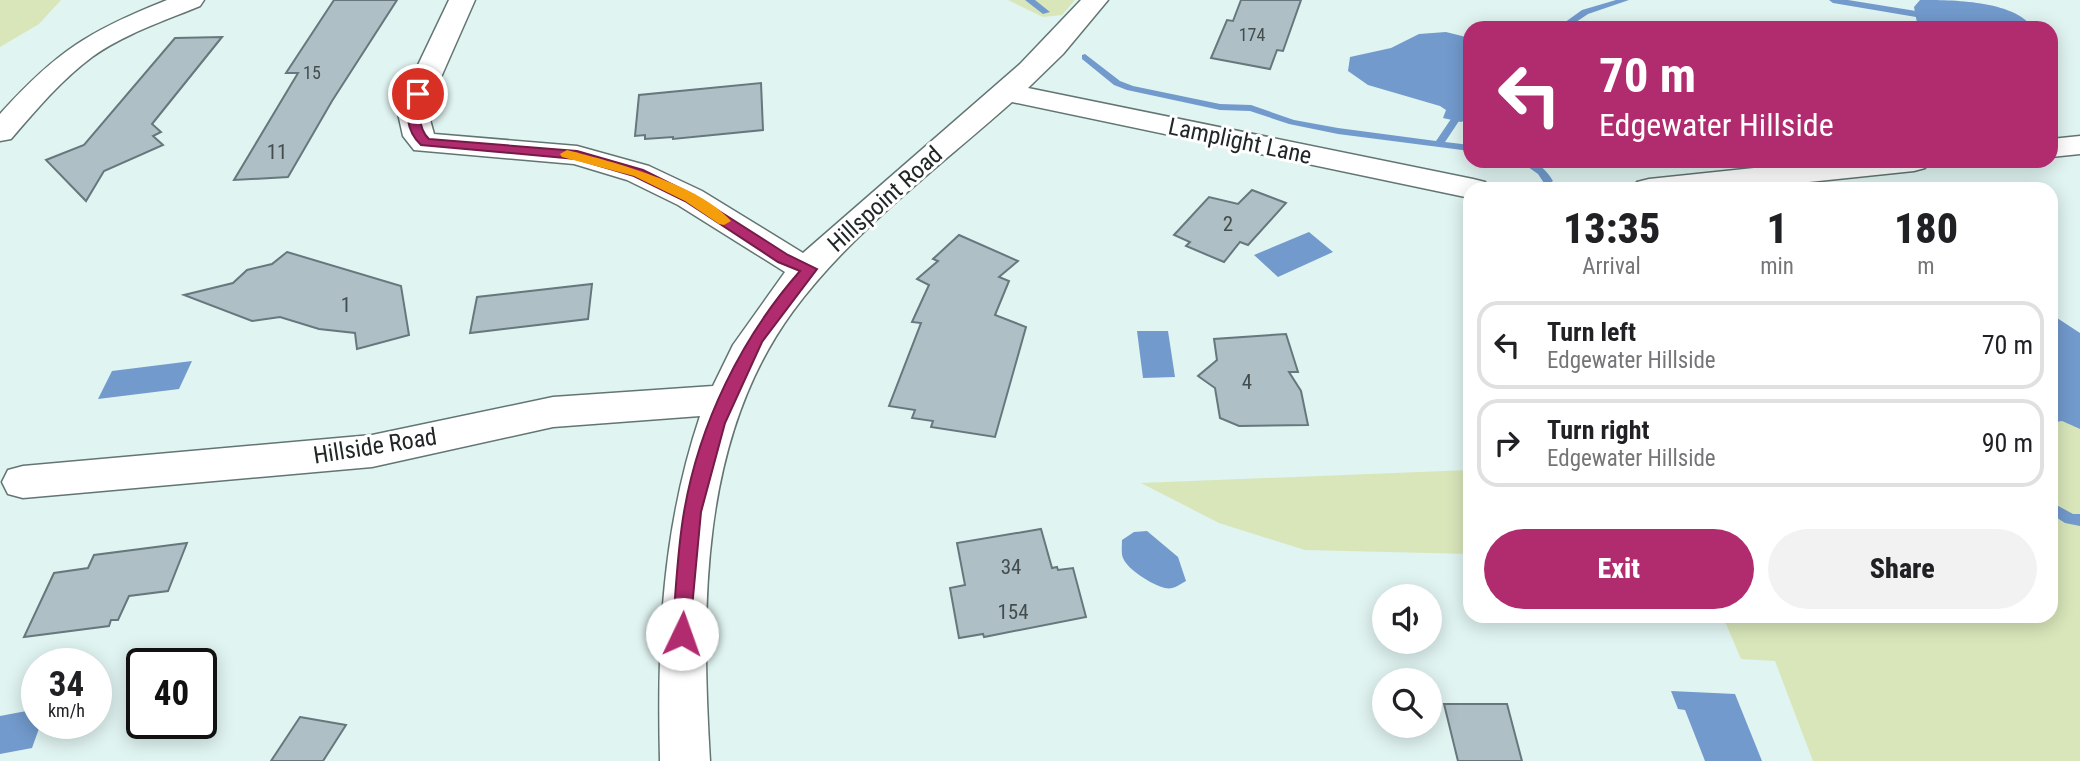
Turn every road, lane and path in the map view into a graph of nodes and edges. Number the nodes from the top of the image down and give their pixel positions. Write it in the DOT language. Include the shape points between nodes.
graph roads {
  1 [pos="191,0"];
  2 [pos="462,0"];
  3 [pos="1096,0"];
  4 [pos="1007,92"];
  5 [pos="0,132"];
  6 [pos="2080,145"];
  7 [pos="2058,147"];
  8 [pos="1848,168"];
  9 [pos="1715,182"];
  10 [pos="1463,187"];
  11 [pos="809,269"];
  12 [pos="725,401"];
  13 [pos="23,482"];
  14 [pos="685,761"];
  1 -- 5 [label="street" via="82,51"];
  2 -- 11 [label="street" via="412,109 418,136 425,143 577,155 638,173 690,198 783,258"];
  3 -- 4 [label="street, Hillspoint Road"];
  4 -- 10 [label="street, Lamplight Lane"];
  4 -- 11 [label="street, Hillspoint Road"];
  6 -- 7 [label="street"];
  8 -- 9 [label="street"];
  11 -- 12 [label="street, Hillspoint Road" via="755,341"];
  12 -- 13 [label="street, Hillside Road" via="553,412 372,451"];
  12 -- 14 [label="street, Hillspoint Road" via="693,512 685,569 681,656"];
}
